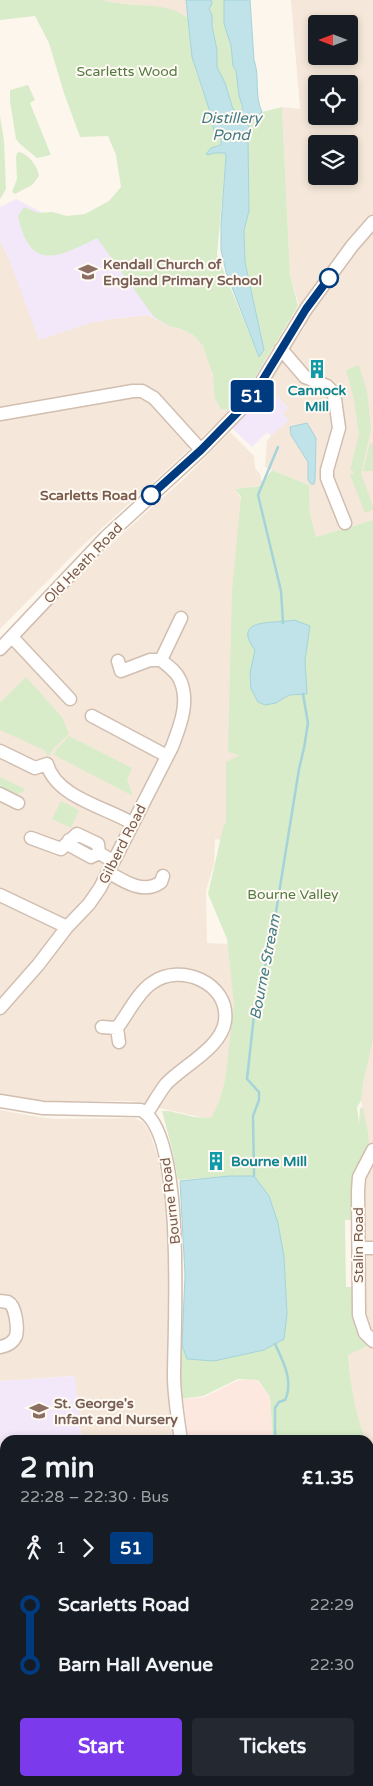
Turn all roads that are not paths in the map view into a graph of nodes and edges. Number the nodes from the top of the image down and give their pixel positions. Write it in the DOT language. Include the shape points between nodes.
graph roads {
  1 [pos="373,222"];
  2 [pos="281,350"];
  3 [pos="0,414"];
  4 [pos="201,450"];
  5 [pos="345,523"];
  6 [pos="182,618"];
  7 [pos="12,637"];
  8 [pos="0,649"];
  9 [pos="161,660"];
  10 [pos="118,661"];
  11 [pos="70,699"];
  12 [pos="92,716"];
  13 [pos="0,751"];
  14 [pos="167,756"];
  15 [pos="0,794"];
  16 [pos="18,803"];
  17 [pos="132,823"];
  18 [pos="31,838"];
  19 [pos="110,866"];
  20 [pos="163,876"];
  21 [pos="0,895"];
  22 [pos="67,927"];
  23 [pos="0,1008"];
  24 [pos="102,1028"];
  25 [pos="117,1028"];
  26 [pos="119,1042"];
  27 [pos="0,1101"];
  28 [pos="147,1113"];
  29 [pos="373,1150"];
  30 [pos="359,1248"];
  31 [pos="373,1248"];
  32 [pos="0,1301"];
  33 [pos="373,1341"];
  34 [pos="0,1347"];
  35 [pos="180,1435"];
  1 -- 2 [label="street, Old Heath Road" via="312,301"];
  2 -- 4 [label="street, Old Heath Road" via="256,391"];
  2 -- 5 [label="street" via="305,377 327,386 336,399 339,428 327,478"];
  3 -- 4 [label="street" via="142,391 154,398"];
  4 -- 7 [label="street, Old Heath Road" via="106,537"];
  6 -- 9 [label="street"];
  7 -- 8 [label="street, Old Heath Road"];
  7 -- 11 [label="street"];
  9 -- 10 [label="street" via="150,660 121,671"];
  9 -- 14 [label="street, Gilberd Road" via="180,679 184,694 181,725"];
  12 -- 14 [label="street"];
  13 -- 17 [label="street" via="35,768 47,764 56,782 66,791"];
  14 -- 17 [label="street, Gilberd Road"];
  15 -- 16 [label="street"];
  17 -- 19 [label="street, Gilberd Road"];
  18 -- 19 [label="street" via="61,849 77,834 98,844 99,853"];
  19 -- 20 [label="street" via="133,885 149,888 161,882"];
  19 -- 22 [label="street, Gilberd Road" via="89,904"];
  21 -- 22 [label="street"];
  22 -- 23 [label="street, Gilberd Road"];
  24 -- 25 [label="street"];
  25 -- 26 [label="street"];
  25 -- 28 [label="street" via="150,984 177,974 214,980 224,1005 225,1021 221,1033 166,1085"];
  27 -- 28 [label="street" via="43,1108 141,1110"];
  28 -- 35 [label="street, Bourne Road" via="159,1133 171,1198 176,1256 174,1378"];
  29 -- 30 [label="street, Stalin Road" via="359,1177"];
  30 -- 31 [label="street"];
  30 -- 33 [label="street, Stalin Road" via="359,1315 365,1332"];
  32 -- 34 [label="street" via="9,1303 15,1310 16,1324 16,1336 9,1345"];
}
